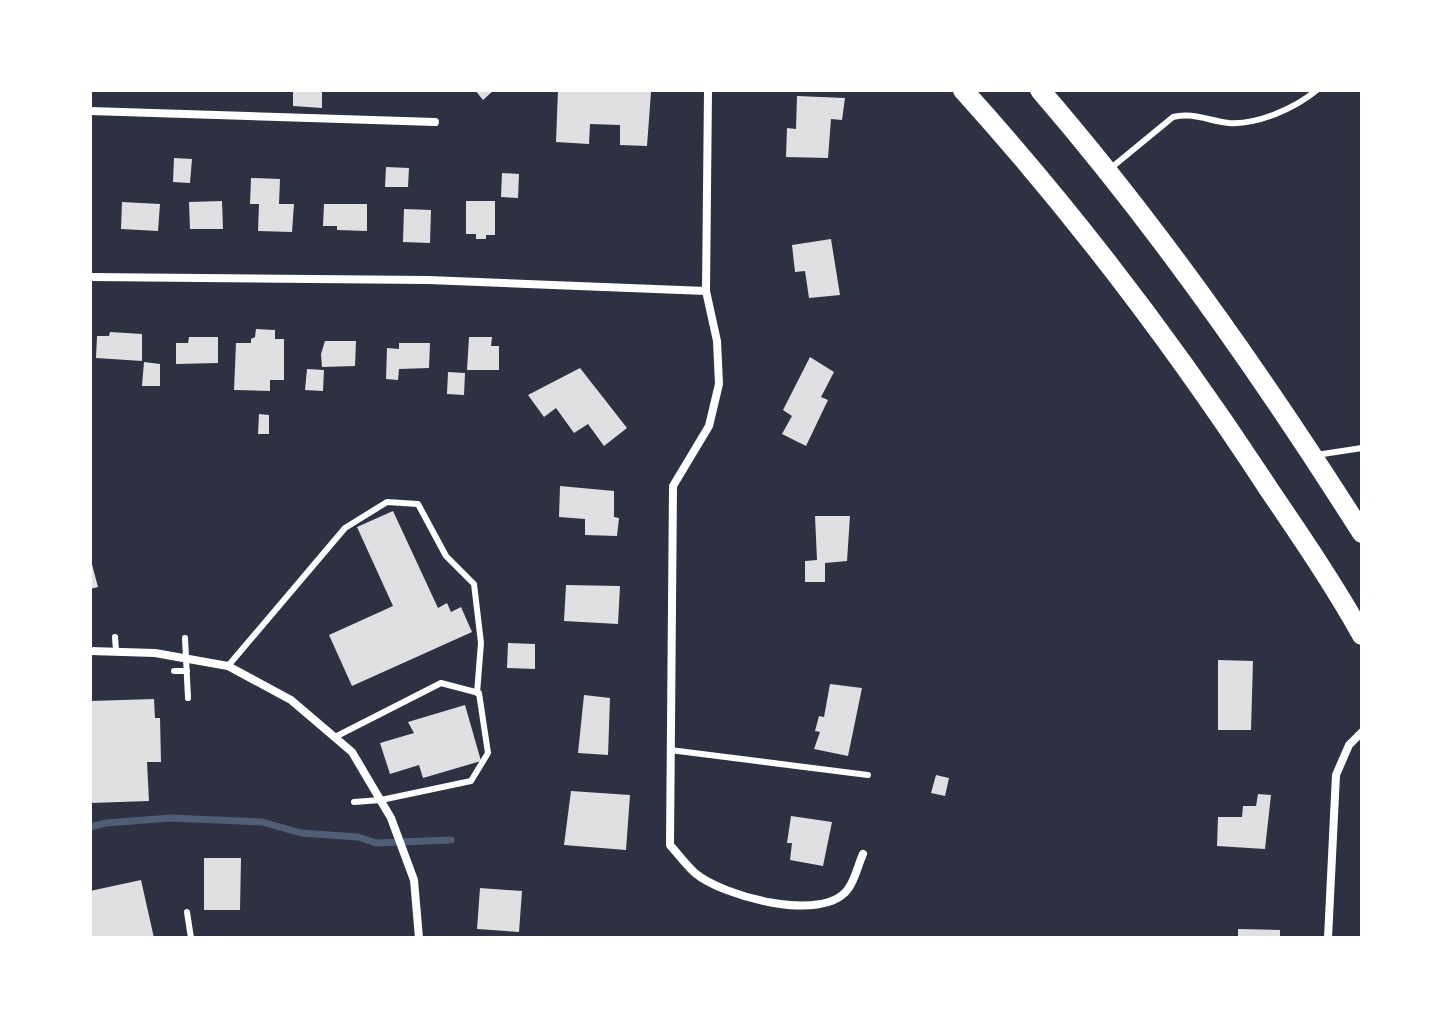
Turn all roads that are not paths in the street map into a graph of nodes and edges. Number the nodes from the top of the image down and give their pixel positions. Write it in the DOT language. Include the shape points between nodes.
graph roads {
  1 [pos="708,90"];
  2 [pos="963,90"];
  3 [pos="1040,90"];
  4 [pos="1317,90"];
  5 [pos="90,111"];
  6 [pos="435,122"];
  7 [pos="1108,170"];
  8 [pos="90,277"];
  9 [pos="706,291"];
  10 [pos="1362,448"];
  11 [pos="1312,456"];
  12 [pos="1362,533"];
  13 [pos="1362,635"];
  14 [pos="115,637"];
  15 [pos="185,638"];
  16 [pos="90,651"];
  17 [pos="116,651"];
  18 [pos="186,658"];
  19 [pos="228,666"];
  20 [pos="174,671"];
  21 [pos="187,671"];
  22 [pos="477,693"];
  23 [pos="188,698"];
  24 [pos="1362,732"];
  25 [pos="335,737"];
  26 [pos="670,750"];
  27 [pos="868,775"];
  28 [pos="381,800"];
  29 [pos="354,802"];
  30 [pos="863,854"];
  31 [pos="187,912"];
  32 [pos="191,938"];
  33 [pos="419,938"];
  34 [pos="1328,938"];
  1 -- 9 [label="street"];
  2 -- 13 [label="main road" via="1123,281 1214,406"];
  3 -- 7 [label="main road"];
  4 -- 7 [label="lane" via="1248,122 1173,117"];
  5 -- 6 [label="street"];
  7 -- 11 [label="main road" via="1168,247"];
  8 -- 9 [label="street" via="428,280"];
  9 -- 26 [label="street" via="719,384 709,426 673,486"];
  10 -- 11 [label="lane"];
  11 -- 12 [label="main road"];
  14 -- 17 [label="lane"];
  15 -- 18 [label="lane"];
  16 -- 17 [label="street"];
  17 -- 18 [label="street"];
  18 -- 19 [label="street"];
  18 -- 21 [label="lane"];
  19 -- 22 [label="lane" via="345,528 387,502 418,504 446,556 474,584 481,643"];
  19 -- 25 [label="street" via="291,700"];
  20 -- 21 [label="lane"];
  21 -- 23 [label="lane"];
  22 -- 25 [label="lane" via="441,683"];
  22 -- 28 [label="lane" via="488,753 471,781"];
  24 -- 34 [label="street" via="1349,745 1336,775"];
  25 -- 28 [label="street" via="352,752"];
  26 -- 27 [label="lane"];
  26 -- 30 [label="street" via="670,845 713,884 786,906 824,904 847,891"];
  28 -- 29 [label="lane"];
  28 -- 33 [label="street" via="414,880"];
  31 -- 32 [label="lane"];
}
